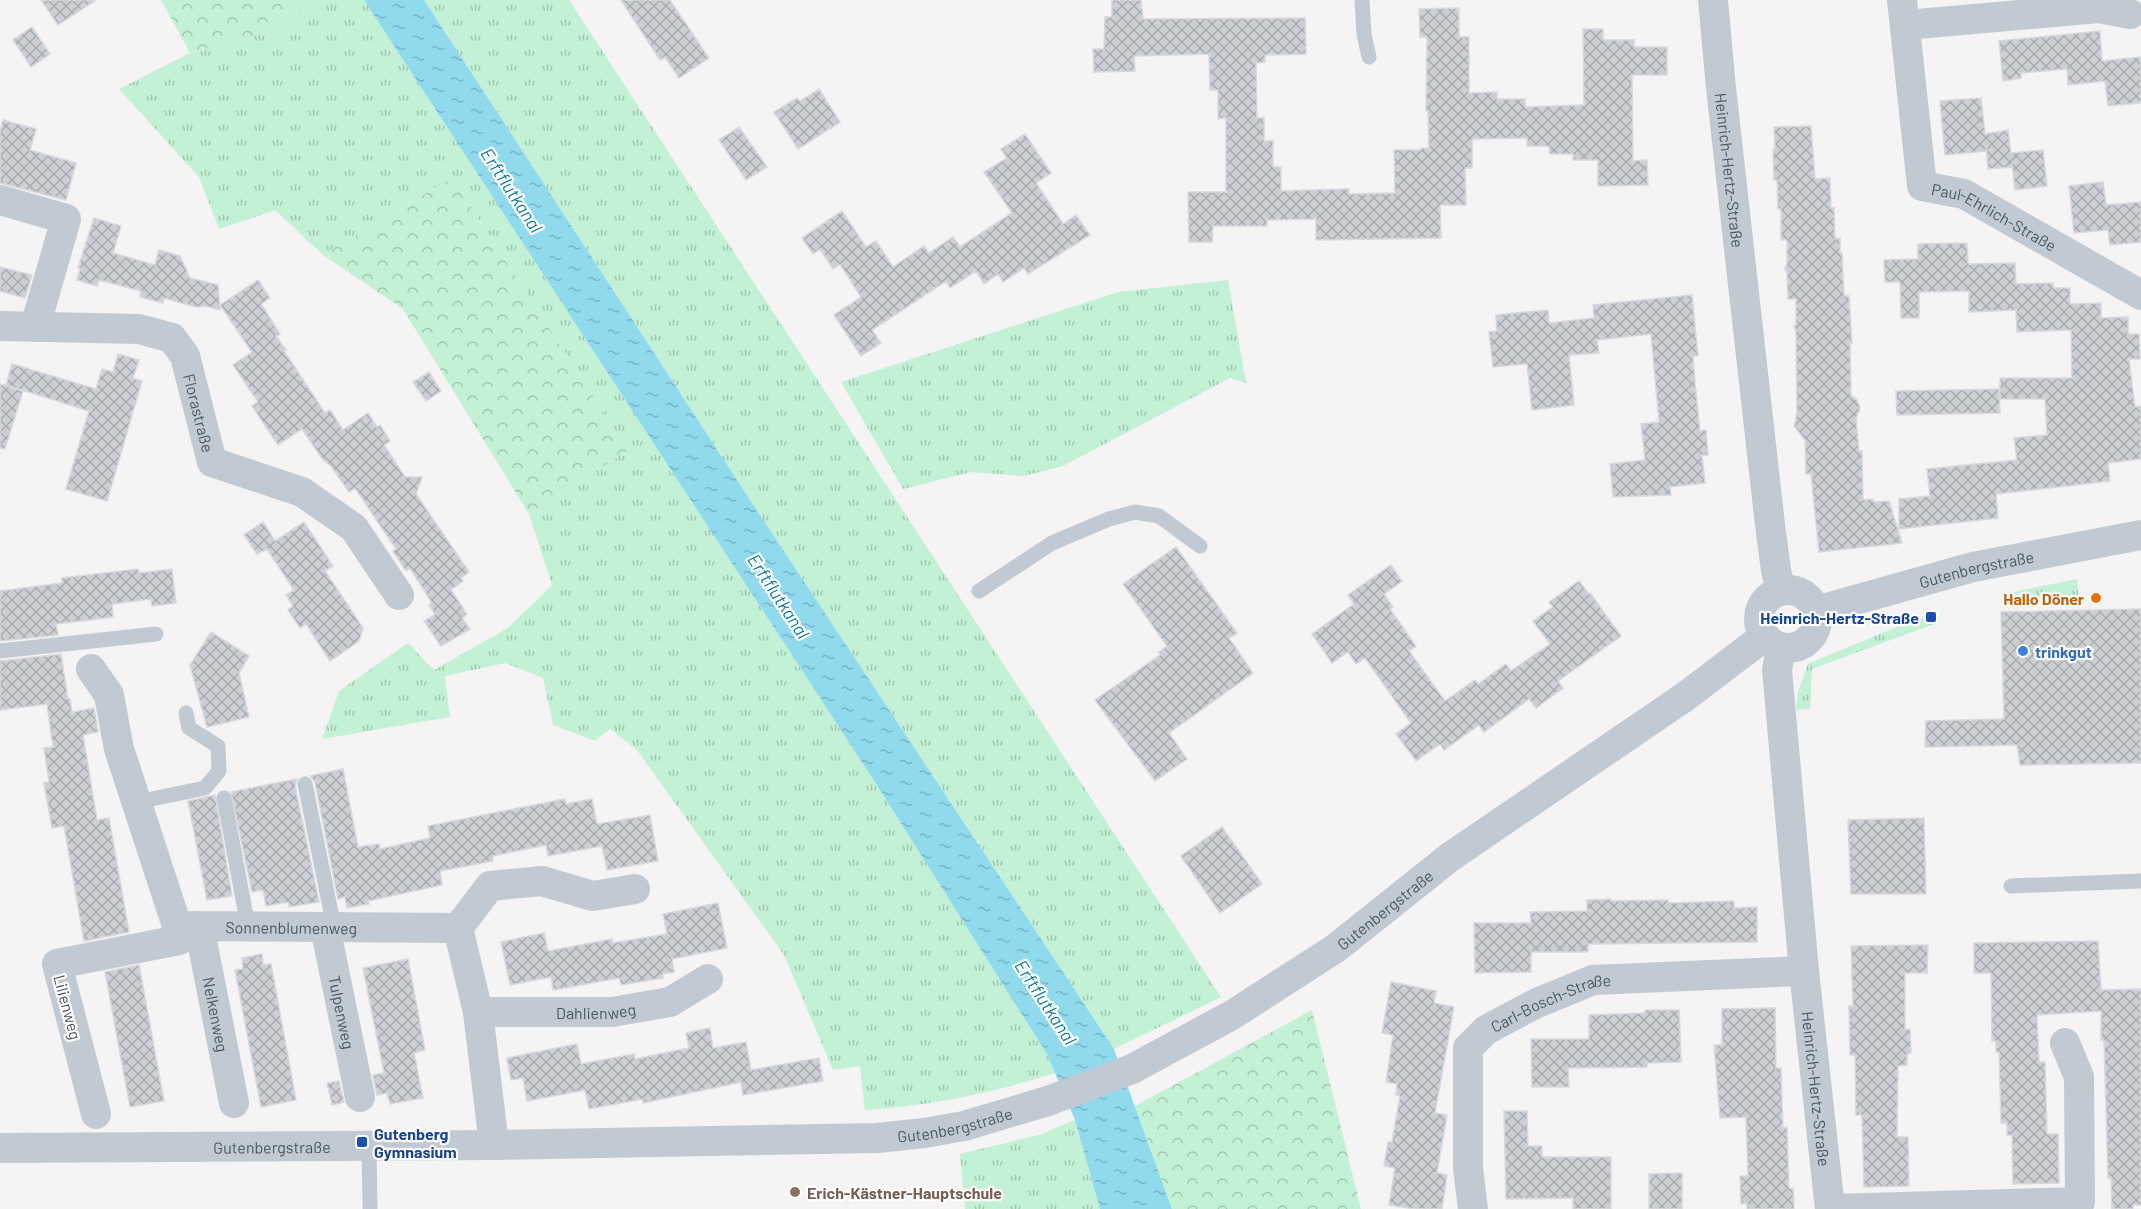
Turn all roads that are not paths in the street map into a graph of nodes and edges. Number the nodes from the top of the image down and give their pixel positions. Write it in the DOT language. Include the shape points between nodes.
graph roads {
  1 [pos="1362,0"];
  2 [pos="1713,0"];
  3 [pos="1904,12"];
  4 [pos="2130,14"];
  5 [pos="1370,57"];
  6 [pos="0,200"];
  7 [pos="2141,296"];
  8 [pos="0,326"];
  9 [pos="35,327"];
  10 [pos="2141,536"];
  11 [pos="1200,546"];
  12 [pos="979,591"];
  13 [pos="1781,591"];
  14 [pos="399,596"];
  15 [pos="1816,611"];
  16 [pos="156,634"];
  17 [pos="1773,642"];
  18 [pos="0,651"];
  19 [pos="90,655"];
  20 [pos="186,713"];
  21 [pos="305,784"];
  22 [pos="224,798"];
  23 [pos="137,802"];
  24 [pos="2141,880"];
  25 [pos="2012,886"];
  26 [pos="635,889"];
  27 [pos="188,926"];
  28 [pos="248,926"];
  29 [pos="329,927"];
  30 [pos="458,928"];
  31 [pos="1803,971"];
  32 [pos="708,979"];
  33 [pos="478,1012"];
  34 [pos="2065,1043"];
  35 [pos="360,1097"];
  36 [pos="234,1103"];
  37 [pos="96,1114"];
  38 [pos="494,1145"];
  39 [pos="369,1146"];
  40 [pos="0,1148"];
  41 [pos="2082,1205"];
  42 [pos="370,1209"];
  43 [pos="1473,1209"];
  44 [pos="1830,1209"];
  1 -- 5 [label="lane"];
  2 -- 13 [label="street, Heinrich-Hertz-Straße" via="1770,525"];
  3 -- 4 [label="street, Paul-Ehrlich-Straße" via="2099,8"];
  3 -- 7 [label="street, Paul-Ehrlich-Straße" via="1922,186 1964,195"];
  6 -- 9 [label="street" via="66,219"];
  8 -- 9 [label="street, Florastraße"];
  9 -- 14 [label="street, Florastraße" via="139,329 172,338 185,356 212,462 302,492 354,528"];
  10 -- 15 [label="street, Gutenbergstraße" via="1972,567"];
  11 -- 12 [label="lane" via="1159,516 1135,512 1052,543"];
  13 -- 15 [label="street" via="1798,592"];
  13 -- 17 [label="street" via="1765,601 1761,609 1760,628"];
  15 -- 17 [label="street" via="1814,631 1801,645 1791,648"];
  16 -- 19 [label="lane"];
  17 -- 31 [label="street, Heinrich-Hertz-Straße"];
  17 -- 38 [label="street, Gutenbergstraße" via="1686,696 1450,857 1336,948 1232,1014 1132,1069 1048,1101 964,1126 924,1133 878,1138"];
  18 -- 19 [label="lane"];
  19 -- 23 [label="street" via="109,694 120,749"];
  20 -- 23 [label="lane" via="189,728 218,746 219,771 205,788"];
  21 -- 29 [label="lane"];
  22 -- 28 [label="lane"];
  23 -- 27 [label="street"];
  24 -- 25 [label="lane"];
  26 -- 30 [label="street" via="593,896 542,881 490,886"];
  27 -- 28 [label="street, Sonnenblumenweg"];
  27 -- 36 [label="street, Nelkenweg"];
  27 -- 37 [label="street, Lilienweg" via="179,940 57,964"];
  28 -- 29 [label="street, Sonnenblumenweg"];
  29 -- 30 [label="street, Sonnenblumenweg"];
  29 -- 35 [label="street, Tulpenweg"];
  30 -- 33 [label="street"];
  31 -- 43 [label="street, Carl-Bosch-Straße" via="1593,980 1486,1030 1468,1048 1468,1168"];
  31 -- 44 [label="street, Heinrich-Hertz-Straße"];
  32 -- 33 [label="street, Dahlienweg" via="670,1002 612,1012"];
  33 -- 38 [label="street"];
  34 -- 41 [label="street" via="2079,1077"];
  38 -- 39 [label="street, Gutenbergstraße"];
  39 -- 40 [label="street, Gutenbergstraße"];
  39 -- 42 [label="lane"];
  41 -- 44 [label="street"];
}
